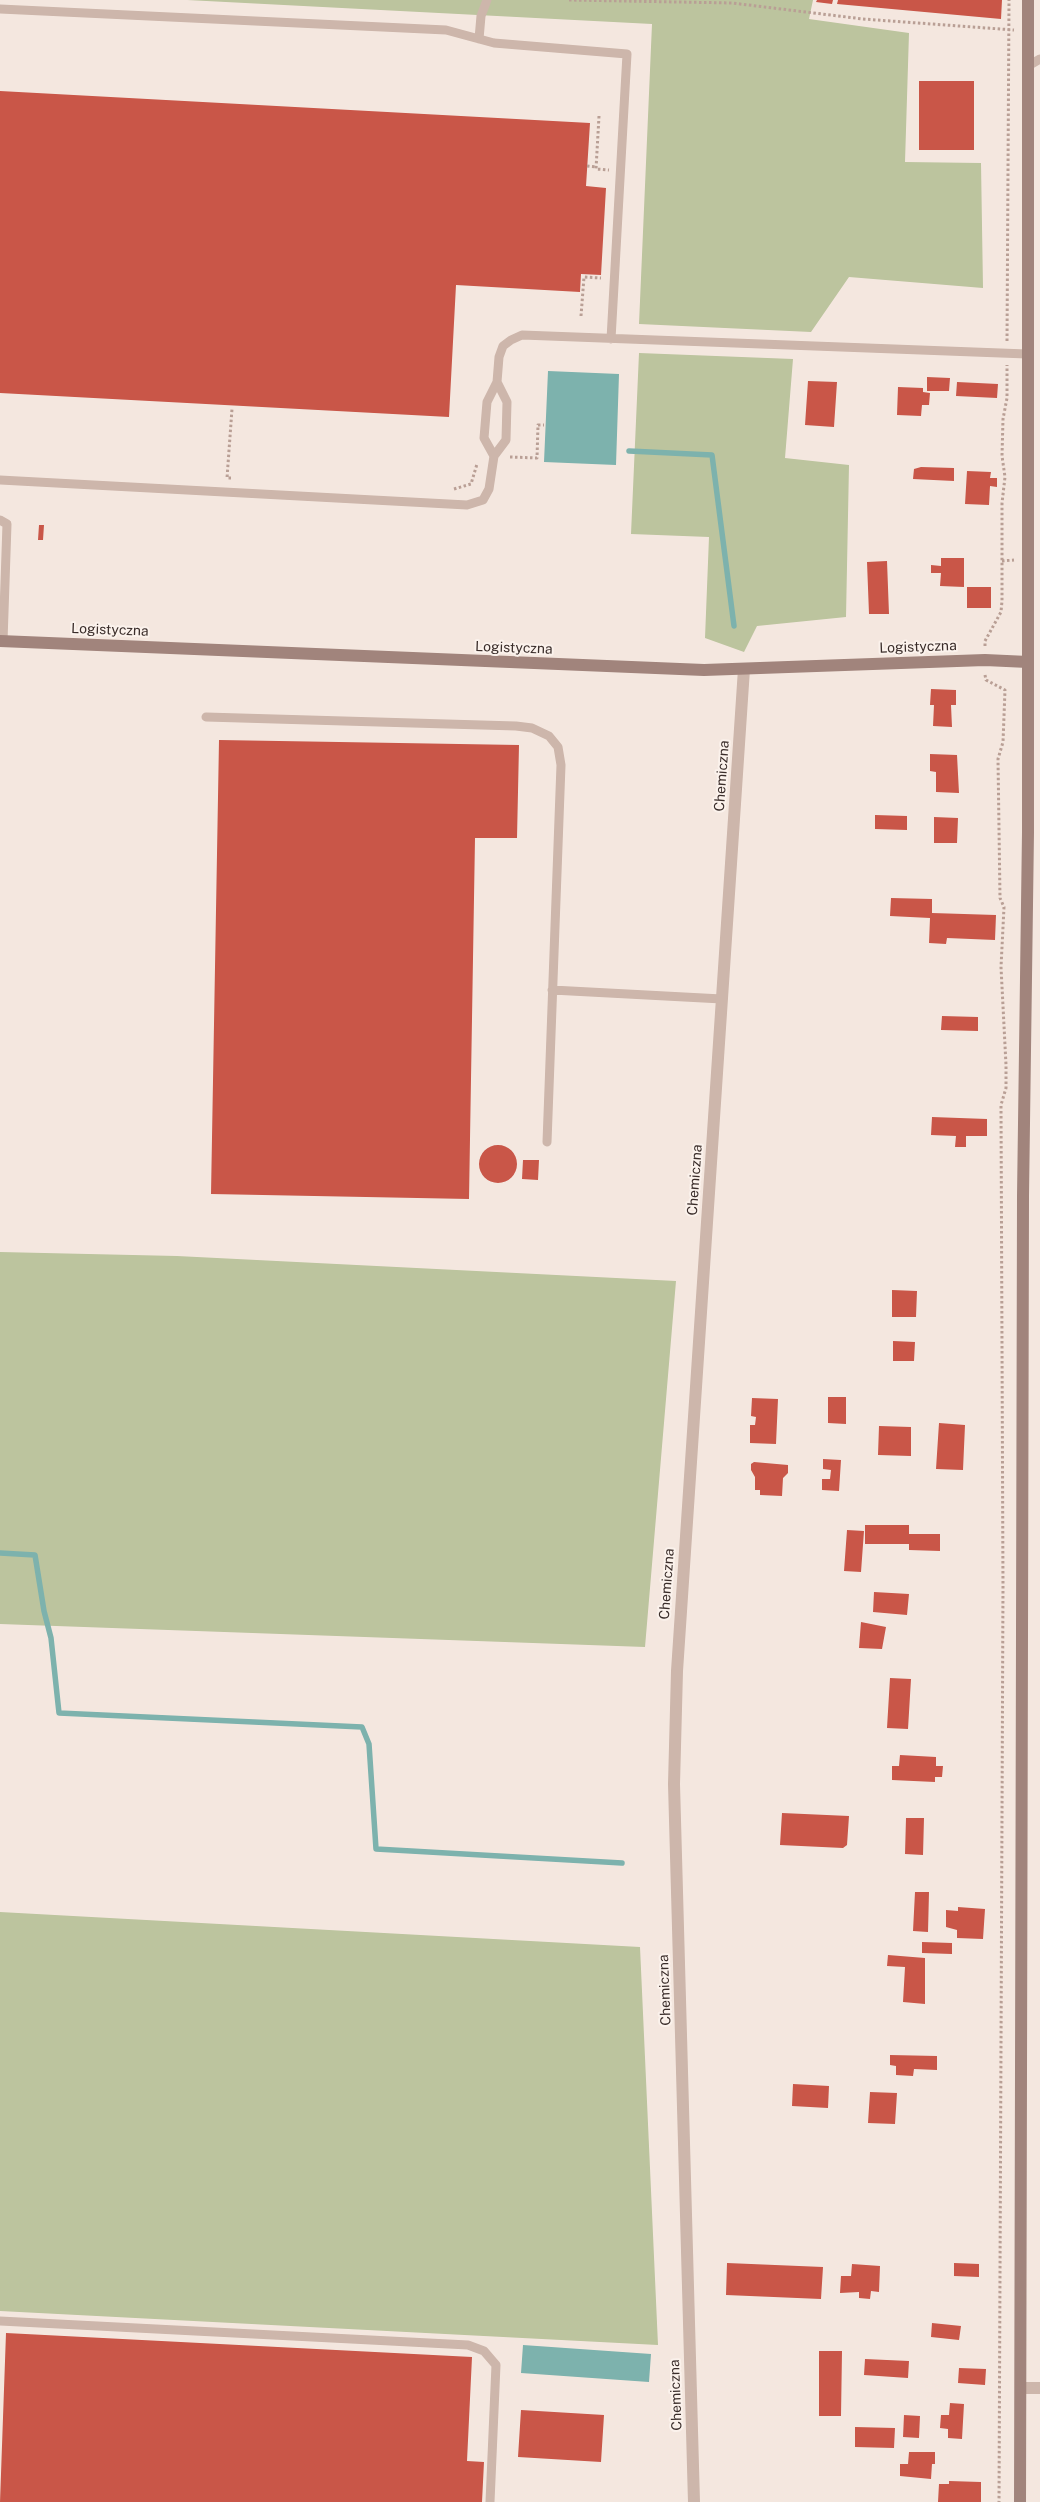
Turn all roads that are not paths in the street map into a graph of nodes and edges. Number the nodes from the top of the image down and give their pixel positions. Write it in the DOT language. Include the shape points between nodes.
graph roads {
  1 [pos="487,0"];
  2 [pos="1028,0"];
  3 [pos="0,9"];
  4 [pos="480,39"];
  5 [pos="1040,58"];
  6 [pos="1028,66"];
  7 [pos="611,339"];
  8 [pos="1028,354"];
  9 [pos="497,382"];
  10 [pos="494,456"];
  11 [pos="0,480"];
  12 [pos="0,520"];
  13 [pos="2,580"];
  14 [pos="1034,605"];
  15 [pos="1,641"];
  16 [pos="1028,662"];
  17 [pos="744,670"];
  18 [pos="206,717"];
  19 [pos="552,990"];
  20 [pos="722,999"];
  21 [pos="547,1142"];
  22 [pos="0,2321"];
  23 [pos="1021,2388"];
  24 [pos="1040,2388"];
  25 [pos="490,2502"];
  26 [pos="694,2502"];
  27 [pos="1020,2502"];
  1 -- 4 [label="lane" via="481,16"];
  2 -- 6 [label="street"];
  3 -- 4 [label="lane" via="446,30"];
  4 -- 7 [label="lane" via="494,43 627,54"];
  5 -- 6 [label="lane"];
  6 -- 8 [label="street"];
  7 -- 8 [label="lane"];
  7 -- 9 [label="lane" via="522,335 503,346"];
  8 -- 14 [label="street"];
  9 -- 10 [label="lane" via="487,402 484,438"];
  9 -- 10 [label="lane" via="507,402 506,440"];
  10 -- 11 [label="lane" via="489,489 482,500 467,505"];
  12 -- 13 [label="lane" via="7,524"];
  13 -- 15 [label="lane"];
  14 -- 16 [label="street"];
  15 -- 17 [label="street, Logistyczna"];
  16 -- 17 [label="street, Logistyczna" via="985,660"];
  16 -- 23 [label="street" via="1022,1206"];
  17 -- 20 [label="street, Chemiczna"];
  18 -- 19 [label="lane" via="516,726 532,728 549,736 558,747 561,765"];
  19 -- 20 [label="lane"];
  19 -- 21 [label="lane"];
  20 -- 26 [label="street, Chemiczna" via="677,1670 674,1784"];
  22 -- 25 [label="lane" via="468,2345 484,2351 496,2365"];
  23 -- 24 [label="street"];
  23 -- 27 [label="street"];
}
